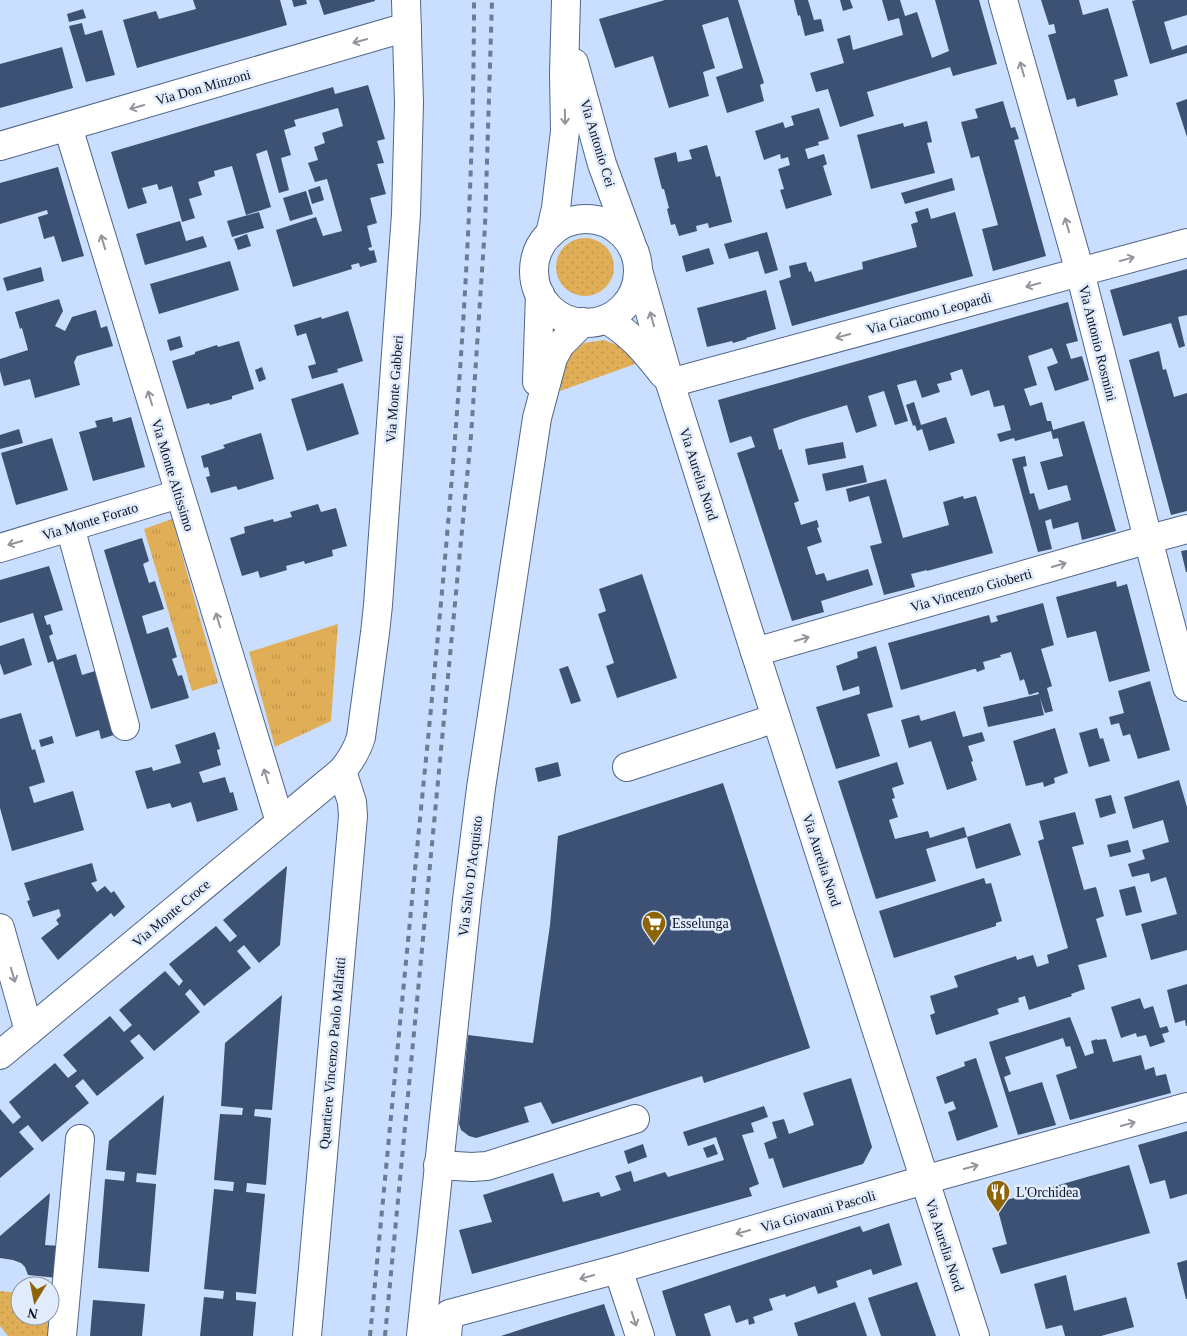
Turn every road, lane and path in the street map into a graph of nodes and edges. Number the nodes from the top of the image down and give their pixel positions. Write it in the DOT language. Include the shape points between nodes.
graph roads {
  1 [pos="406,0"];
  2 [pos="566,0"];
  3 [pos="1003,0"];
  4 [pos="407,27"];
  5 [pos="565,33"];
  6 [pos="68,127"];
  7 [pos="0,146"];
  8 [pos="550,234"];
  9 [pos="1187,243"];
  10 [pos="636,261"];
  11 [pos="1080,272"];
  12 [pos="540,294"];
  13 [pos="594,321"];
  14 [pos="670,383"];
  15 [pos="536,418"];
  16 [pos="179,494"];
  17 [pos="70,527"];
  18 [pos="1187,529"];
  19 [pos="1148,539"];
  20 [pos="0,548"];
  21 [pos="755,652"];
  22 [pos="1187,687"];
  23 [pos="776,718"];
  24 [pos="125,726"];
  25 [pos="627,767"];
  26 [pos="342,771"];
  27 [pos="280,822"];
  28 [pos="0,928"];
  29 [pos="30,1031"];
  30 [pos="0,1055"];
  31 [pos="1187,1107"];
  32 [pos="635,1119"];
  33 [pos="80,1139"];
  34 [pos="438,1165"];
  35 [pos="924,1180"];
  36 [pos="618,1269"];
  37 [pos="448,1325"];
  38 [pos="62,1336"];
  39 [pos="307,1336"];
  40 [pos="421,1336"];
  41 [pos="640,1336"];
  42 [pos="975,1336"];
  1 -- 4 [label="street, Via Monte Gabberi"];
  2 -- 5 [label="street, Via Antonio Cei"];
  11 -- 3 [label="street, Via Antonio Rosmini, one-way"];
  4 -- 6 [label="street, Via Don Minzoni, one-way"];
  4 -- 26 [label="street, Via Monte Gabberi" via="406,214 376,633 361,737"];
  5 -- 8 [label="street, Via Antonio Cei, one-way" via="566,131"];
  5 -- 10 [label="street, Via Antonio Cei" via="602,164"];
  6 -- 7 [label="street, Via Don Minzoni"];
  16 -- 6 [label="street, Via Monte Altissimo, one-way"];
  8 -- 10 [label="street" via="575,220 604,222 627,239"];
  8 -- 12 [label="street" via="540,246 535,262"];
  11 -- 9 [label="street, Via Giacomo Leopardi, one-way"];
  10 -- 13 [label="street" via="634,290 630,299 619,311"];
  14 -- 10 [label="street, Via Aurelia Nord, one-way"];
  11 -- 14 [label="street, Via Giacomo Leopardi, one-way"];
  11 -- 19 [label="street, Via Antonio Rosmini"];
  12 -- 13 [label="street" via="557,314 574,321"];
  12 -- 15 [label="street, Via Salvo D'Acquisto"];
  13 -- 14 [label="street, Via Aurelia Nord" via="620,328"];
  13 -- 15 [label="street, Via Salvo D'Acquisto" via="560,345 553,358"];
  14 -- 21 [label="street, Via Aurelia Nord"];
  15 -- 34 [label="street, Via Salvo D'Acquisto" via="466,900"];
  16 -- 17 [label="street, Via Monte Forato"];
  27 -- 16 [label="street, Via Monte Altissimo, one-way"];
  17 -- 20 [label="street, Via Monte Forato, one-way"];
  17 -- 24 [label="street"];
  18 -- 19 [label="street, Via Vincenzo Gioberti"];
  21 -- 19 [label="street, Via Vincenzo Gioberti, one-way"];
  19 -- 22 [label="street, Via Antonio Rosmini"];
  21 -- 23 [label="street, Via Aurelia Nord"];
  23 -- 25 [label="street"];
  23 -- 35 [label="street, Via Aurelia Nord"];
  26 -- 27 [label="street, Via Monte Croce"];
  26 -- 39 [label="street, Quartiere Vincenzo Paolo Malfatti" via="353,816"];
  27 -- 29 [label="street, Via Monte Croce"];
  28 -- 29 [label="street, one-way"];
  29 -- 30 [label="street, Via Monte Croce"];
  35 -- 31 [label="street, Via Giovanni Pascoli, one-way"];
  32 -- 34 [label="street" via="487,1166"];
  33 -- 38 [label="street"];
  34 -- 40 [label="street, Via Salvo D'Acquisto"];
  35 -- 36 [label="street, Via Giovanni Pascoli, one-way"];
  35 -- 42 [label="street, Via Aurelia Nord"];
  36 -- 37 [label="street, Via Giovanni Pascoli, one-way"];
  36 -- 41 [label="street, one-way"];
}
